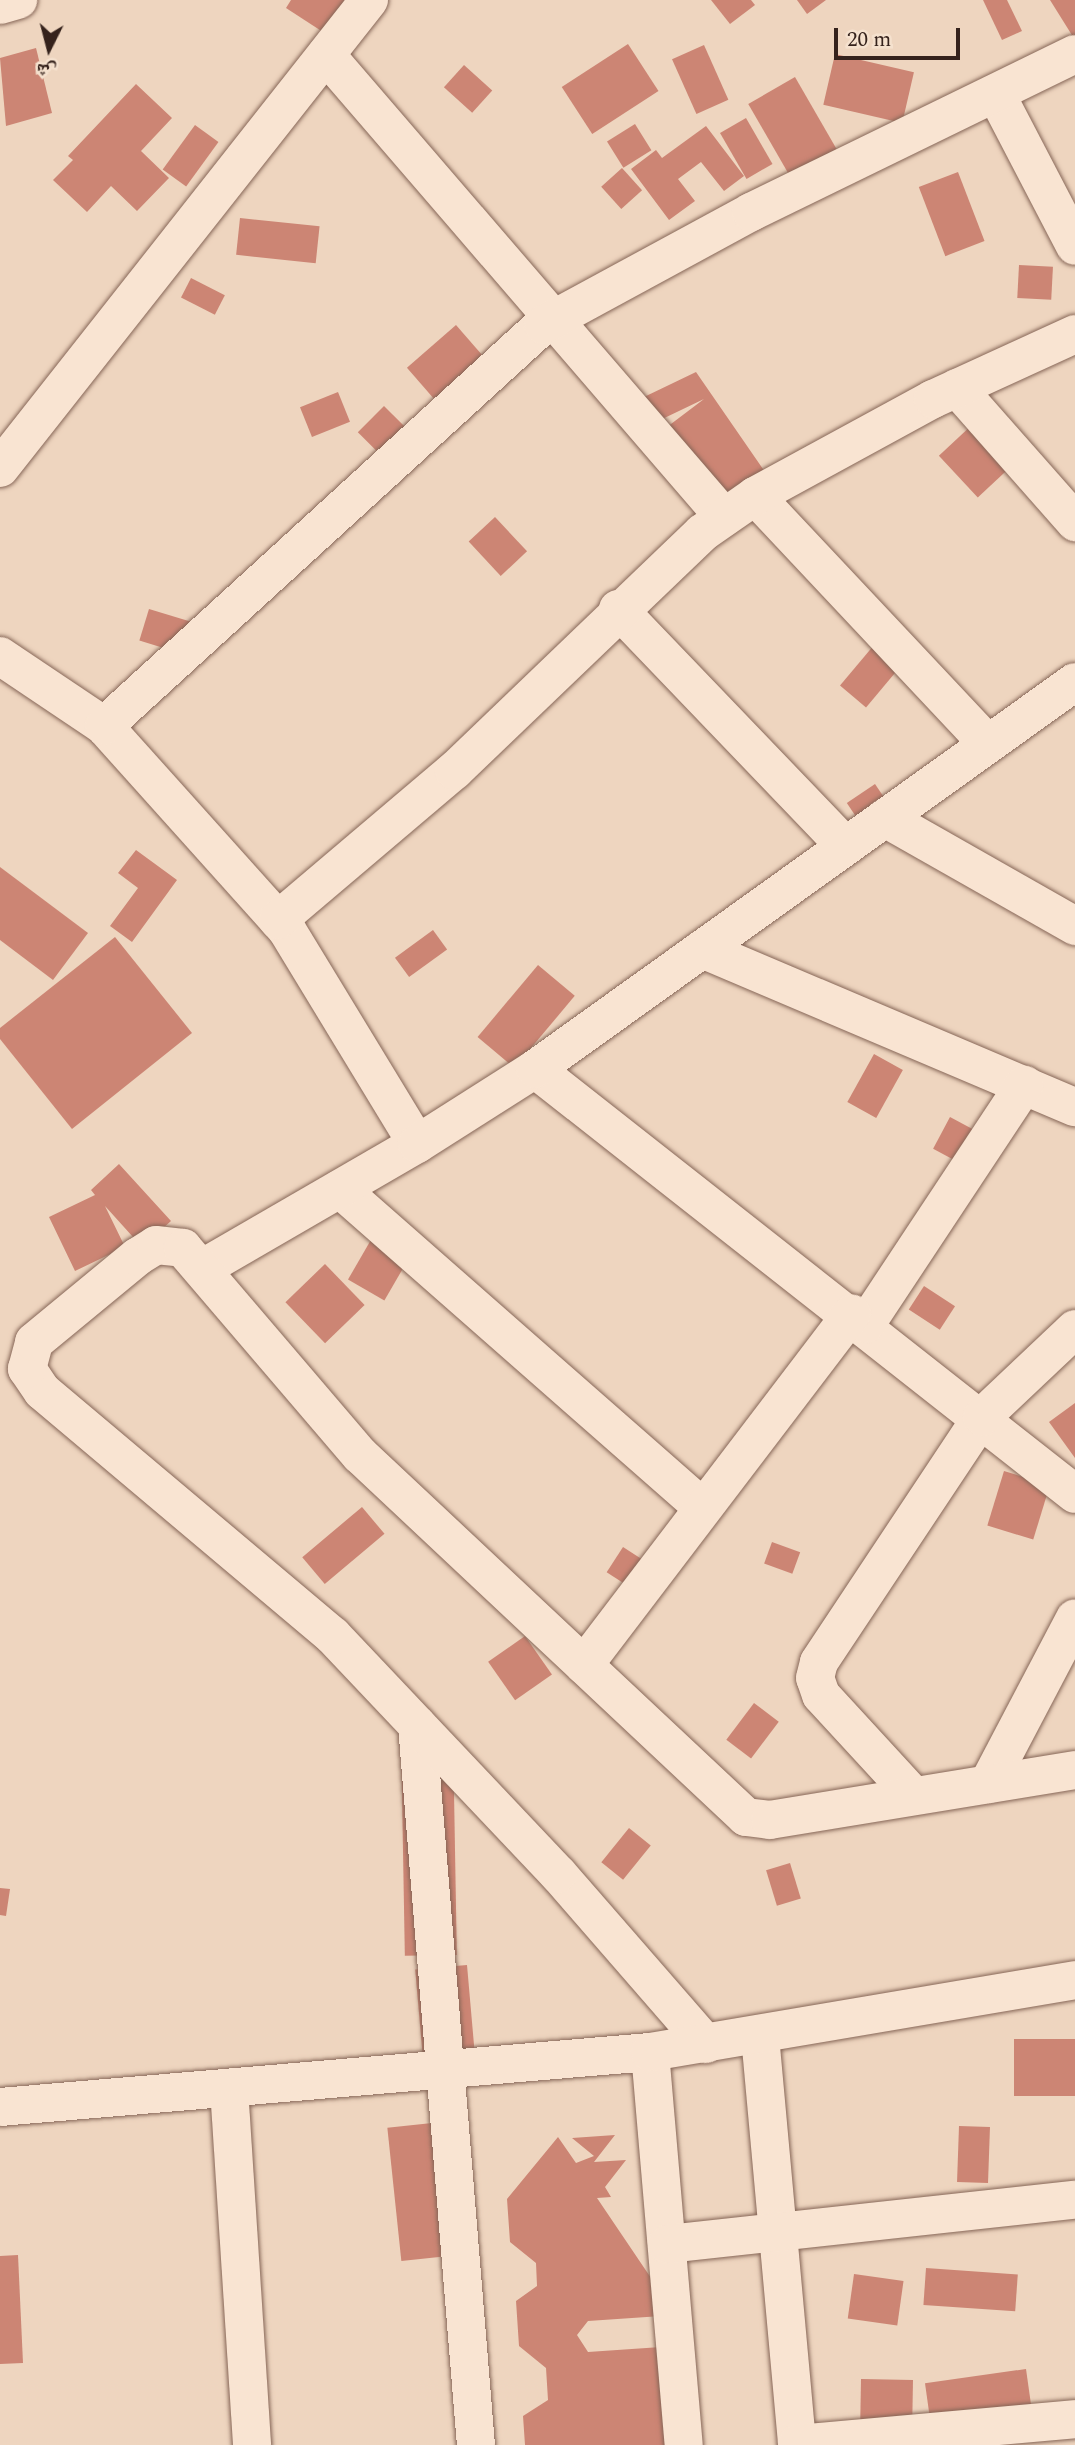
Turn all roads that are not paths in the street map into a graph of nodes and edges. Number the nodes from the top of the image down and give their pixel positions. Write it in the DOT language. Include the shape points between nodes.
graph roads {
  1 [pos="18,0"];
  2 [pos="369,0"];
  3 [pos="0,5"];
  4 [pos="1075,54"];
  5 [pos="326,55"];
  6 [pos="996,94"];
  7 [pos="1075,246"];
  8 [pos="554,319"];
  9 [pos="1075,334"];
  10 [pos="957,388"];
  11 [pos="0,468"];
  12 [pos="755,496"];
  13 [pos="724,517"];
  14 [pos="1075,522"];
  15 [pos="618,609"];
  16 [pos="0,656"];
  17 [pos="1075,682"];
  18 [pos="104,726"];
  19 [pos="988,744"];
  20 [pos="885,818"];
  21 [pos="845,846"];
  22 [pos="278,920"];
  23 [pos="1075,926"];
  24 [pos="702,950"];
  25 [pos="535,1069"];
  26 [pos="1024,1085"];
  27 [pos="1075,1107"];
  28 [pos="418,1144"];
  29 [pos="340,1189"];
  30 [pos="203,1268"];
  31 [pos="859,1318"];
  32 [pos="1075,1329"];
  33 [pos="982,1418"];
  34 [pos="1075,1493"];
  35 [pos="704,1508"];
  36 [pos="1075,1618"];
  37 [pos="584,1665"];
  38 [pos="417,1726"];
  39 [pos="1075,1770"];
  40 [pos="988,1784"];
  41 [pos="912,1794"];
  42 [pos="1075,1980"];
  43 [pos="760,2036"];
  44 [pos="706,2044"];
  45 [pos="650,2052"];
  46 [pos="446,2071"];
  47 [pos="229,2088"];
  48 [pos="0,2107"];
  49 [pos="1075,2200"];
  50 [pos="778,2235"];
  51 [pos="667,2244"];
  52 [pos="1075,2418"];
  53 [pos="252,2445"];
  54 [pos="476,2445"];
  55 [pos="684,2445"];
  56 [pos="797,2445"];
  1 -- 3 [label="street"];
  2 -- 5 [label="street"];
  4 -- 6 [label="street"];
  5 -- 8 [label="street"];
  5 -- 11 [label="street"];
  6 -- 7 [label="street"];
  6 -- 8 [label="street" via="751,212"];
  8 -- 13 [label="street"];
  8 -- 18 [label="street"];
  9 -- 10 [label="street"];
  10 -- 12 [label="street"];
  10 -- 14 [label="street"];
  12 -- 13 [label="street"];
  12 -- 19 [label="street"];
  13 -- 15 [label="street"];
  15 -- 21 [label="street"];
  15 -- 22 [label="street" via="454,771"];
  16 -- 18 [label="street"];
  17 -- 19 [label="street"];
  18 -- 22 [label="street"];
  19 -- 20 [label="street"];
  20 -- 21 [label="street"];
  20 -- 23 [label="street"];
  21 -- 24 [label="street"];
  22 -- 28 [label="street"];
  24 -- 25 [label="street"];
  24 -- 26 [label="street"];
  25 -- 28 [label="street"];
  25 -- 31 [label="street"];
  26 -- 27 [label="street"];
  26 -- 31 [label="street"];
  28 -- 29 [label="street"];
  29 -- 30 [label="street"];
  29 -- 35 [label="street"];
  30 -- 37 [label="street" via="360,1455"];
  30 -- 38 [label="street" via="183,1248 156,1245 34,1342 27,1370 42,1391 143,1479 333,1636"];
  31 -- 33 [label="street"];
  31 -- 35 [label="street"];
  32 -- 33 [label="street"];
  33 -- 34 [label="street"];
  33 -- 41 [label="street" via="833,1637 816,1678 821,1695"];
  35 -- 37 [label="street"];
  36 -- 40 [label="street"];
  37 -- 41 [label="street" via="746,1817 770,1820"];
  38 -- 44 [label="street" via="558,1874"];
  38 -- 46 [label="street"];
  39 -- 40 [label="street"];
  40 -- 41 [label="street"];
  42 -- 43 [label="street"];
  43 -- 44 [label="street"];
  43 -- 50 [label="street"];
  44 -- 45 [label="street"];
  45 -- 46 [label="street"];
  45 -- 51 [label="street"];
  46 -- 47 [label="street"];
  46 -- 54 [label="street"];
  47 -- 48 [label="street"];
  47 -- 53 [label="street"];
  49 -- 50 [label="street"];
  50 -- 51 [label="street"];
  50 -- 56 [label="street"];
  51 -- 55 [label="street"];
  52 -- 56 [label="street"];
}
